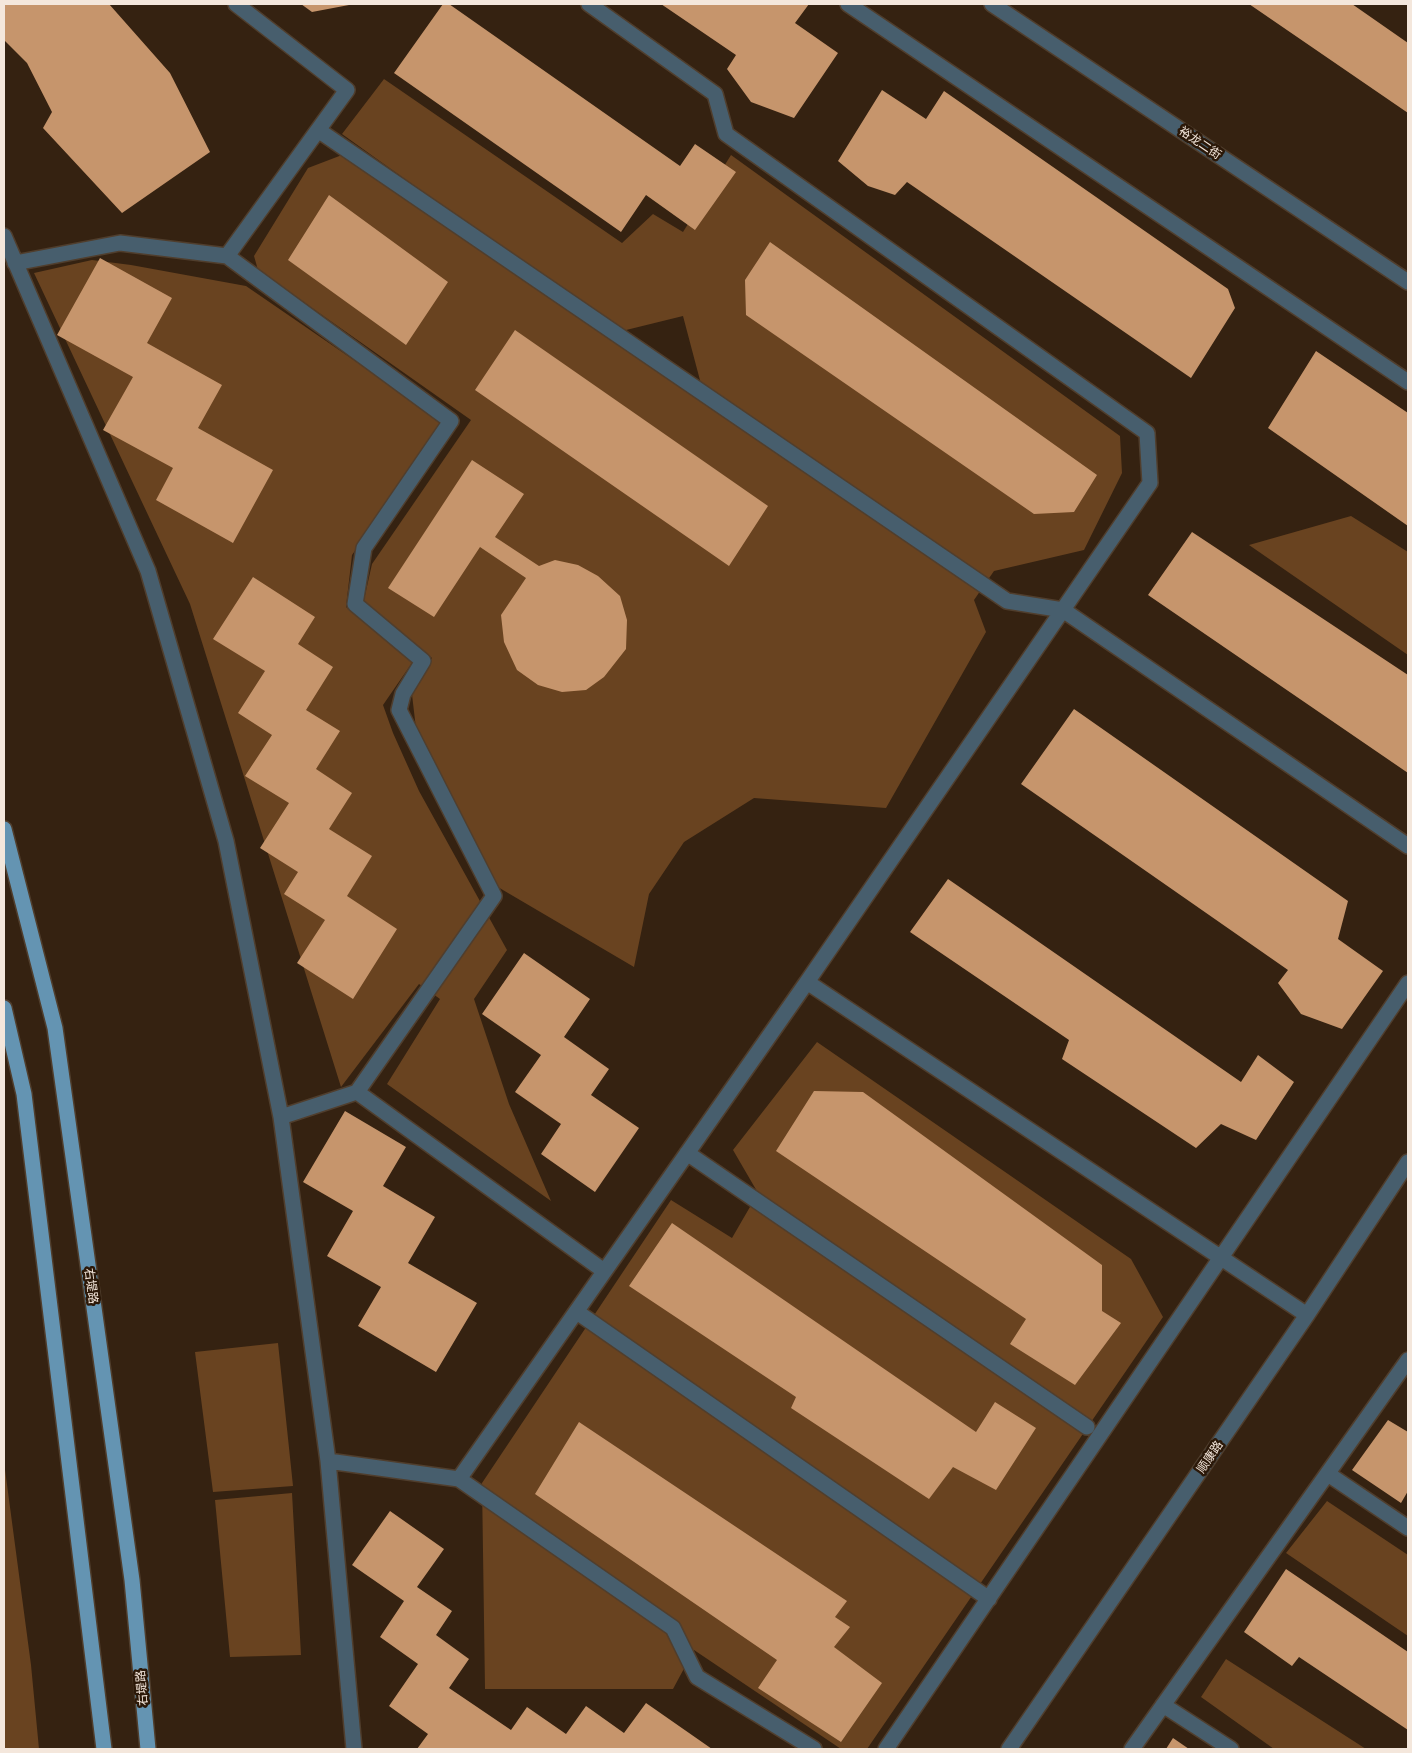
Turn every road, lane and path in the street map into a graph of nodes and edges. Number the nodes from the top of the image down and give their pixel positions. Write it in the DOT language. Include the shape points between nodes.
graph roads {
  1 [pos="236,4"];
  2 [pos="589,4"];
  3 [pos="848,4"];
  4 [pos="992,4"];
  5 [pos="318,130"];
  6 [pos="4,236"];
  7 [pos="227,256"];
  8 [pos="15,263"];
  9 [pos="1408,282"];
  10 [pos="1408,382"];
  11 [pos="1063,610"];
  12 [pos="4,829"];
  13 [pos="1408,846"];
  14 [pos="807,982"];
  15 [pos="1408,983"];
  16 [pos="4,1008"];
  17 [pos="356,1092"];
  18 [pos="281,1117"];
  19 [pos="687,1153"];
  20 [pos="1408,1162"];
  21 [pos="1222,1258"];
  22 [pos="604,1271"];
  23 [pos="577,1312"];
  24 [pos="1307,1315"];
  25 [pos="1408,1360"];
  26 [pos="1087,1427"];
  27 [pos="328,1461"];
  28 [pos="1328,1474"];
  29 [pos="459,1479"];
  30 [pos="1408,1528"];
  31 [pos="989,1599"];
  32 [pos="1164,1705"];
  33 [pos="104,1749"];
  34 [pos="148,1749"];
  35 [pos="354,1749"];
  36 [pos="814,1749"];
  37 [pos="886,1749"];
  38 [pos="1009,1749"];
  39 [pos="1132,1749"];
  40 [pos="1231,1749"];
  1 -- 5 [label="street" via="347,90"];
  2 -- 11 [label="street" via="715,94 726,134 1147,433 1150,484"];
  3 -- 10 [label="street"];
  4 -- 9 [label="street, 裕龙二街"];
  5 -- 7 [label="street"];
  5 -- 11 [label="street" via="1006,601"];
  6 -- 8 [label="street"];
  7 -- 8 [label="street" via="120,243"];
  7 -- 17 [label="street" via="451,421 364,548 355,604 423,661 403,694 399,710 494,896"];
  8 -- 18 [label="street" via="148,571 226,841"];
  11 -- 13 [label="street"];
  11 -- 14 [label="street"];
  12 -- 34 [label="main road, 右堤路" via="55,1028 132,1580"];
  14 -- 19 [label="street"];
  14 -- 21 [label="street"];
  15 -- 21 [label="street"];
  16 -- 33 [label="main road" via="24,1094"];
  17 -- 18 [label="street"];
  17 -- 22 [label="street"];
  18 -- 27 [label="street"];
  19 -- 22 [label="street"];
  19 -- 26 [label="street"];
  20 -- 24 [label="street, 顺康路"];
  21 -- 24 [label="street"];
  21 -- 31 [label="street"];
  22 -- 23 [label="street"];
  23 -- 29 [label="street"];
  23 -- 31 [label="street"];
  24 -- 38 [label="street, 顺康路"];
  25 -- 28 [label="street"];
  27 -- 29 [label="street"];
  27 -- 35 [label="street"];
  28 -- 30 [label="street"];
  28 -- 32 [label="street"];
  29 -- 36 [label="street" via="673,1628 697,1677"];
  31 -- 37 [label="street"];
  32 -- 39 [label="street"];
  32 -- 40 [label="street"];
}
